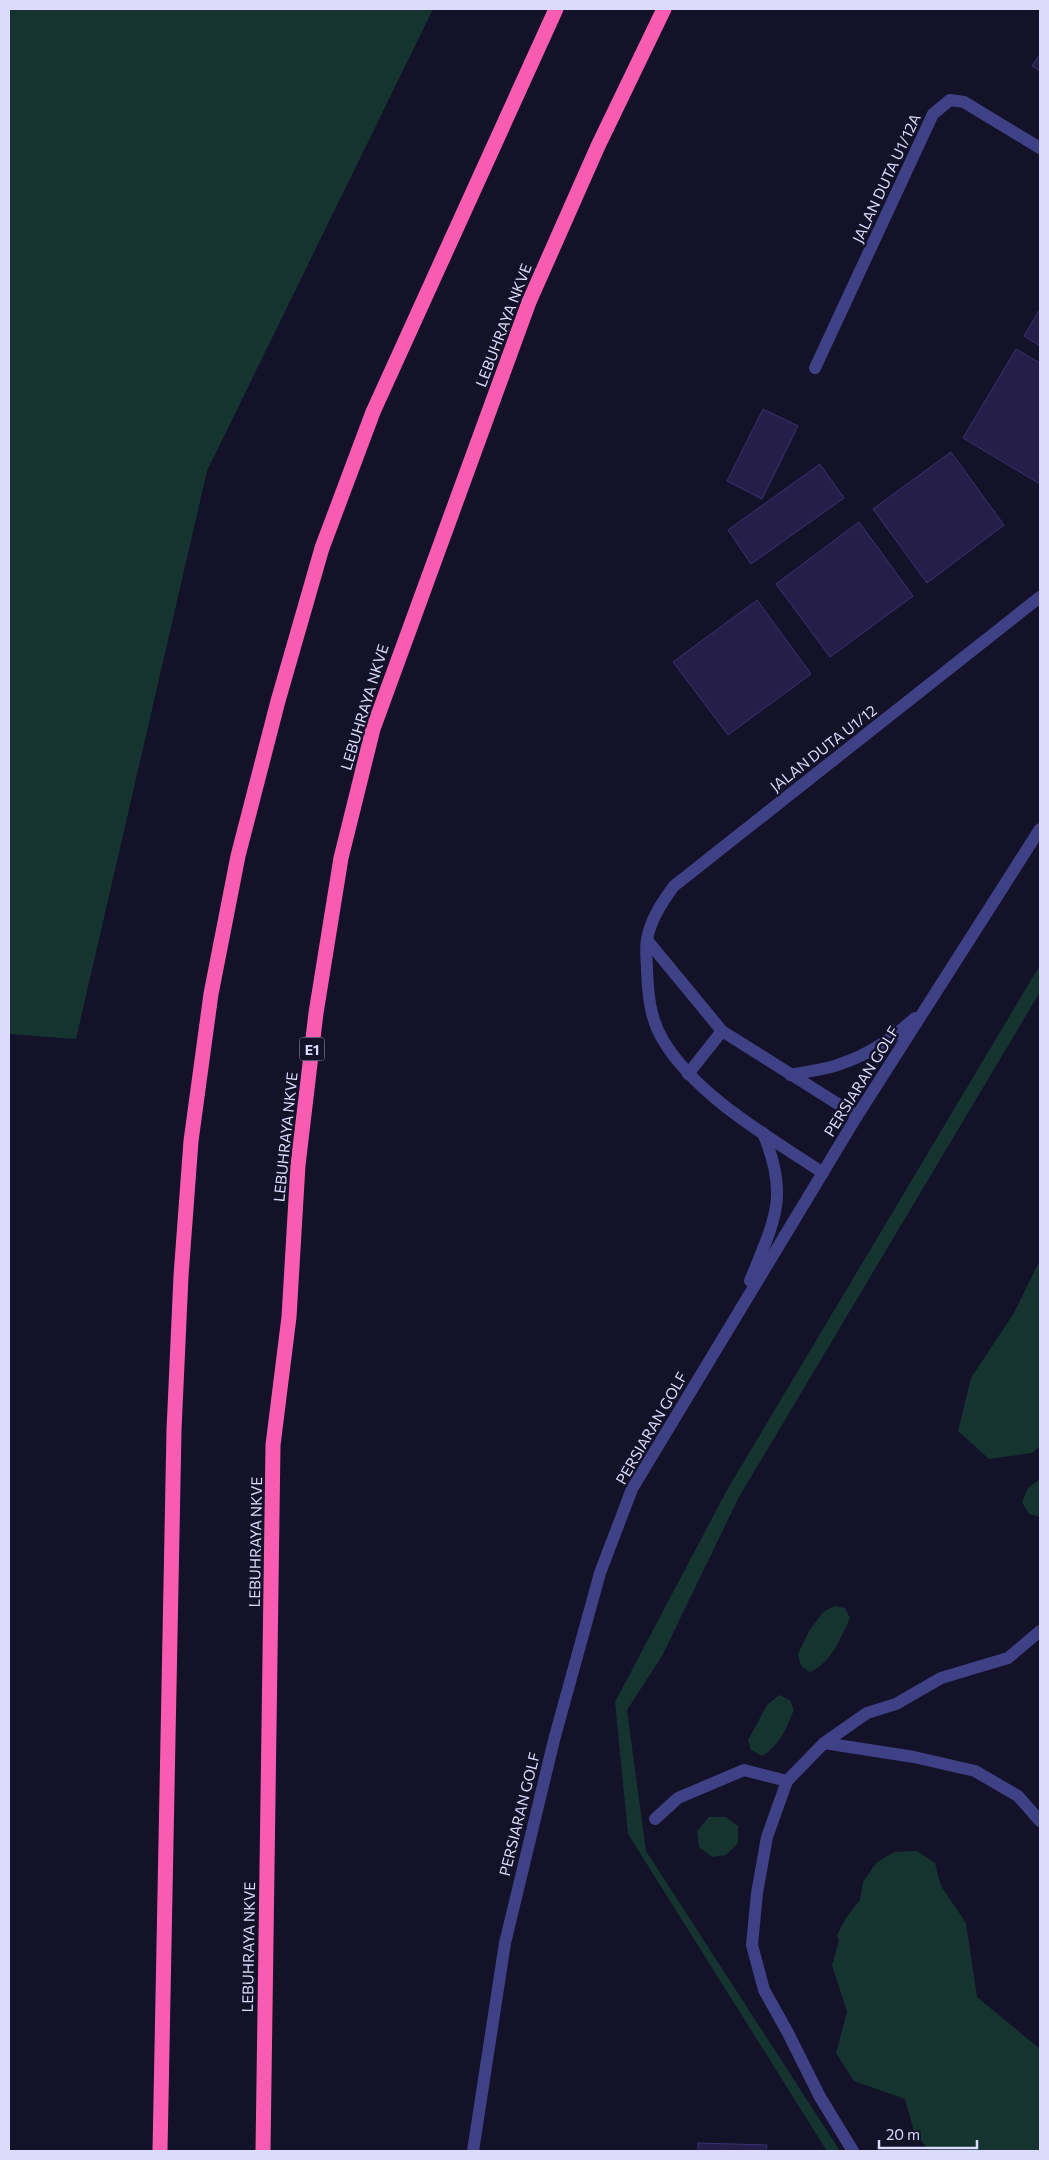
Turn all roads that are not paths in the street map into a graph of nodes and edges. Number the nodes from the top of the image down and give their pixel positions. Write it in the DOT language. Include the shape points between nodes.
graph roads {
  1 [pos="556,9"];
  2 [pos="664,9"];
  3 [pos="1040,148"];
  4 [pos="815,368"];
  5 [pos="1040,597"];
  6 [pos="1040,829"];
  7 [pos="647,940"];
  8 [pos="929,1004"];
  9 [pos="722,1031"];
  10 [pos="688,1074"];
  11 [pos="790,1075"];
  12 [pos="858,1116"];
  13 [pos="763,1133"];
  14 [pos="823,1173"];
  15 [pos="738,1314"];
  16 [pos="1040,1631"];
  17 [pos="824,1743"];
  18 [pos="787,1782"];
  19 [pos="655,1818"];
  20 [pos="1040,1821"];
  21 [pos="160,2151"];
  22 [pos="263,2151"];
  23 [pos="474,2151"];
  24 [pos="853,2151"];
  1 -- 21 [label="highway" via="377,403 322,548 238,856 211,994 191,1141 174,1421"];
  2 -- 22 [label="highway, LEBUHRAYA NKVE / E1" via="598,146 529,302 373,729 340,858 316,1013 298,1166 289,1318 274,1444"];
  3 -- 4 [label="street, JALAN DUTA U1/12A" via="964,102 950,100 933,114"];
  5 -- 7 [label="street, JALAN DUTA U1/12" via="674,886 660,904"];
  6 -- 8 [label="street, PERSIARAN GOLF"];
  7 -- 9 [label="street"];
  7 -- 10 [label="street" via="648,998 662,1039"];
  8 -- 11 [label="street" via="898,1034 871,1050 842,1064"];
  8 -- 12 [label="street, PERSIARAN GOLF"];
  9 -- 10 [label="street"];
  9 -- 11 [label="street"];
  10 -- 13 [label="street" via="737,1116"];
  11 -- 12 [label="street"];
  12 -- 14 [label="street, PERSIARAN GOLF"];
  13 -- 14 [label="street"];
  13 -- 15 [label="street" via="776,1168 779,1187 777,1209"];
  14 -- 15 [label="street, PERSIARAN GOLF"];
  15 -- 23 [label="street, PERSIARAN GOLF" via="632,1489 600,1573 554,1740 505,1943"];
  16 -- 17 [label="street" via="1008,1658 941,1678 896,1704 867,1713"];
  17 -- 18 [label="street"];
  17 -- 20 [label="street" via="914,1757 975,1771 1018,1796"];
  18 -- 19 [label="street" via="744,1770 678,1798"];
  18 -- 24 [label="street" via="767,1837 752,1945 764,1990 820,2097"];
}
